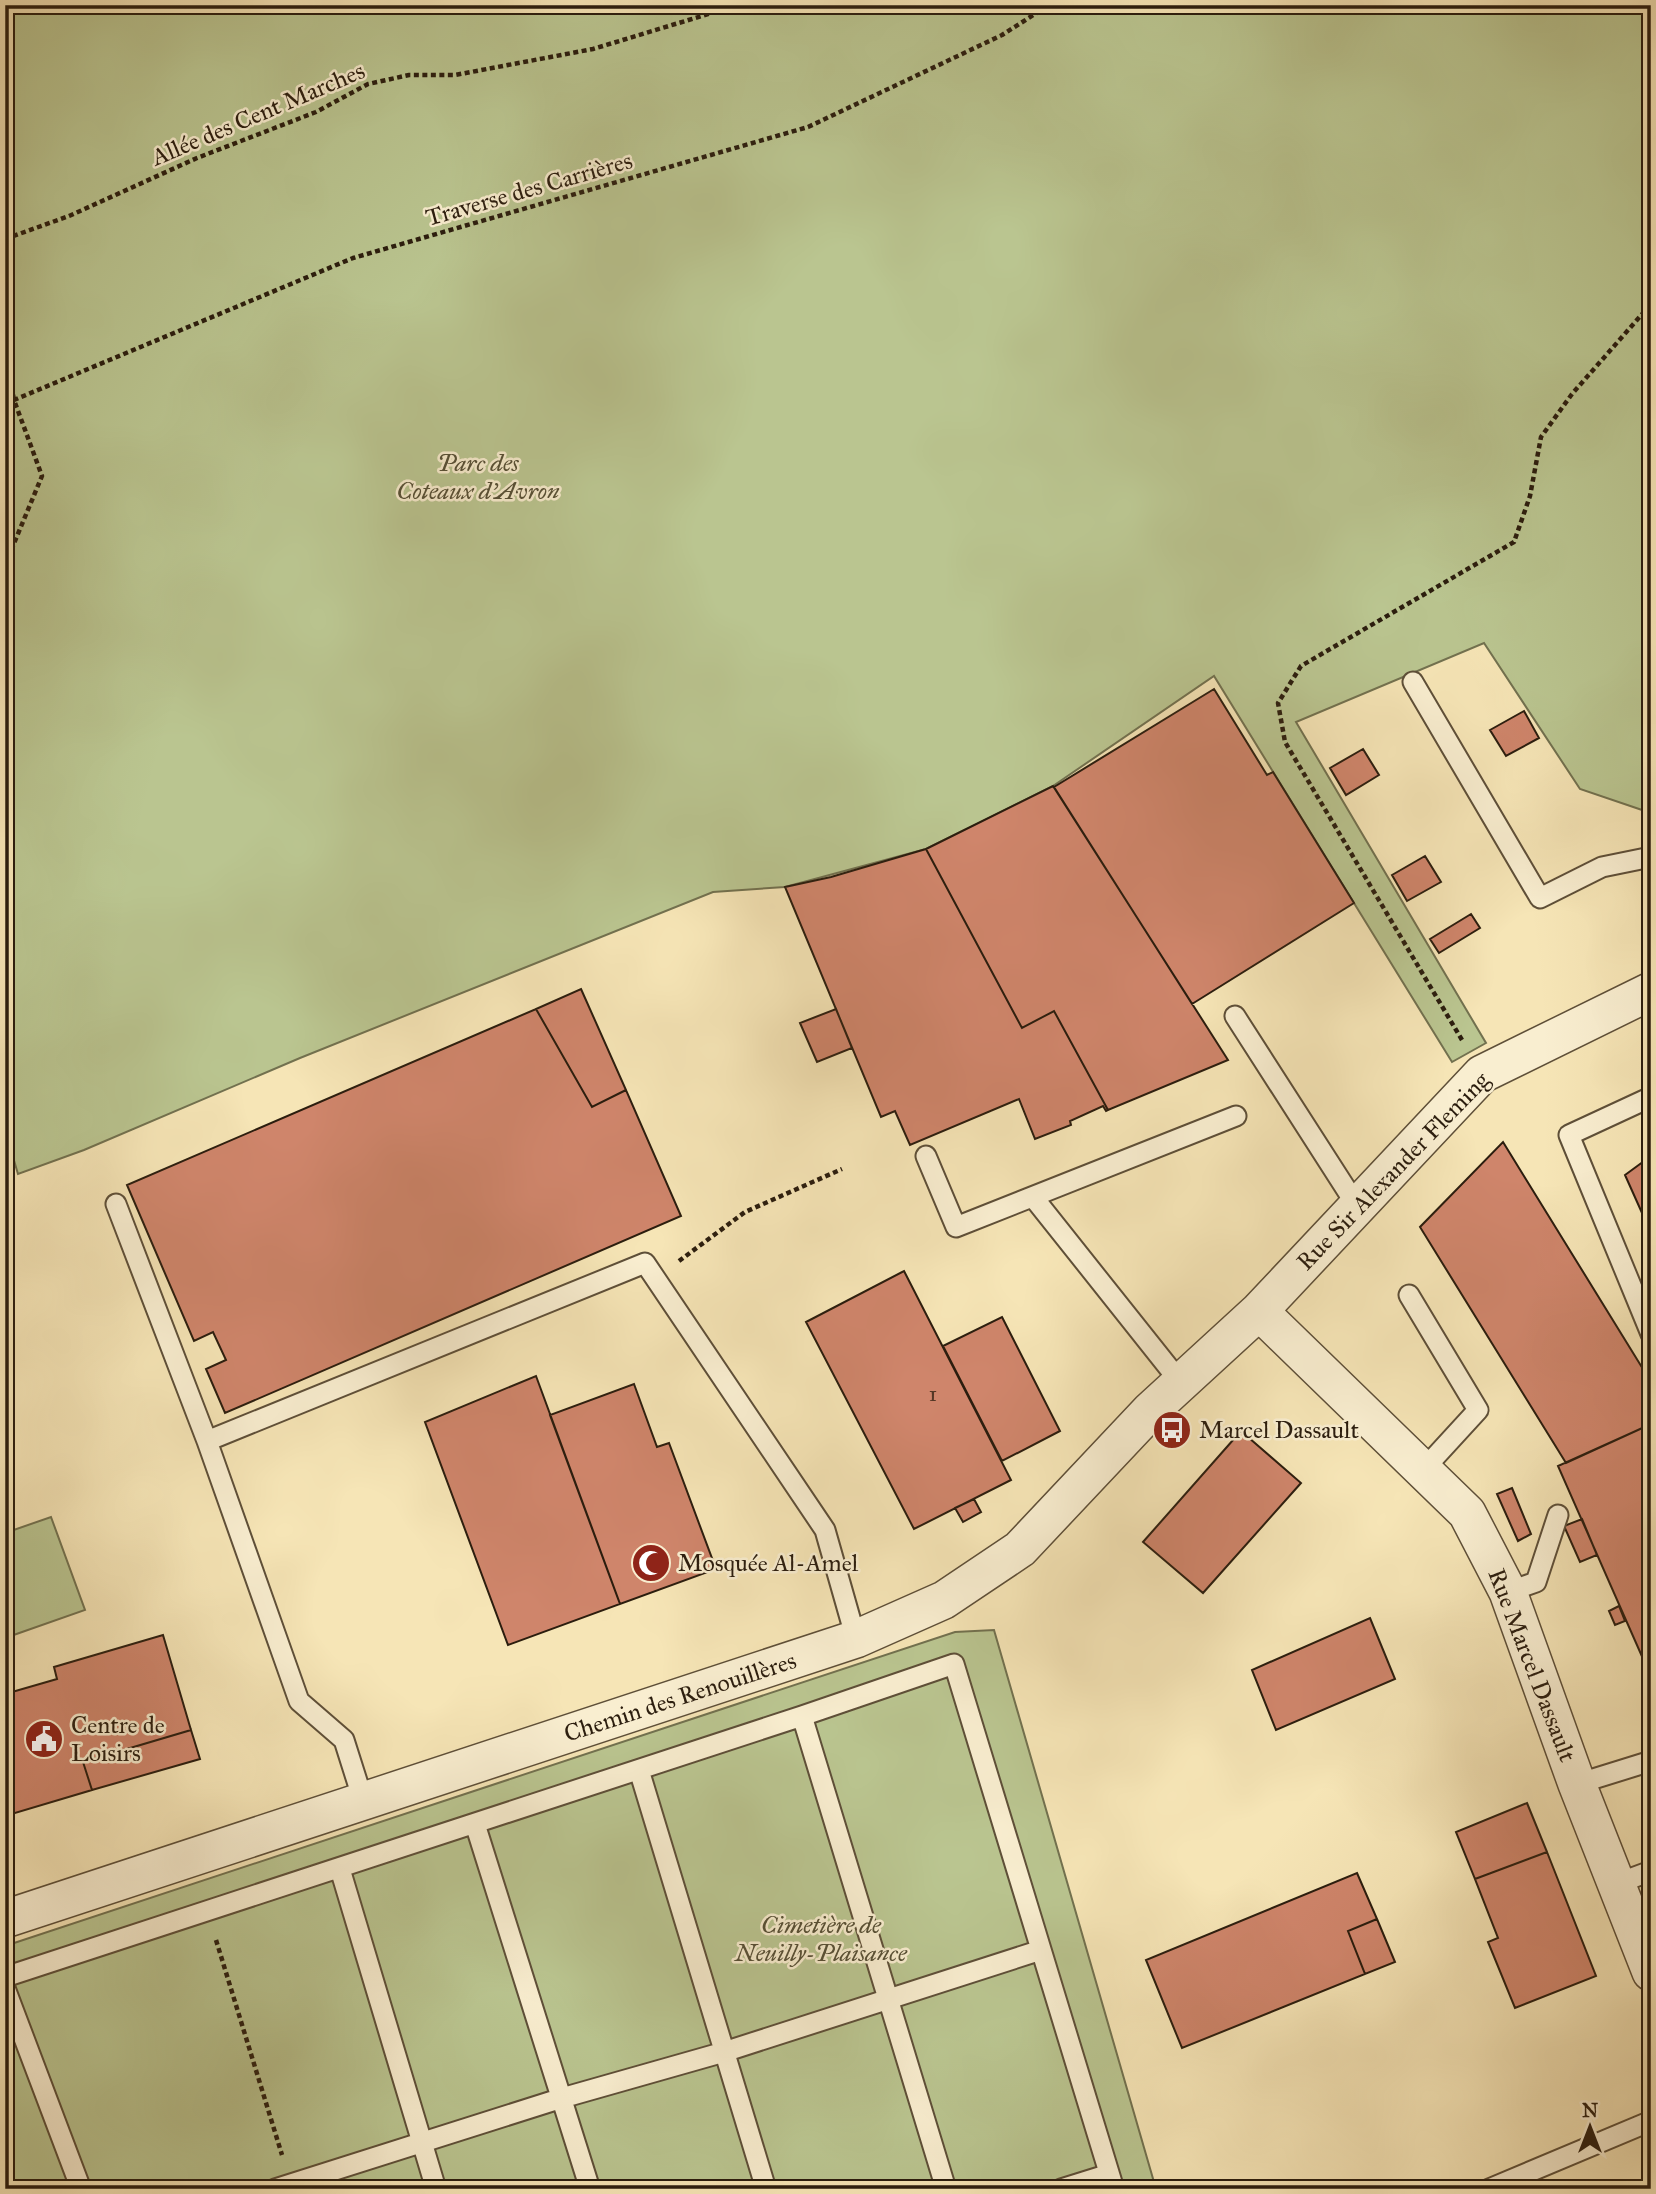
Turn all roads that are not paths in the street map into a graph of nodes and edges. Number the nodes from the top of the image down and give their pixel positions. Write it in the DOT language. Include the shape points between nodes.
graph roads {
  1 [pos="1413,682"];
  2 [pos="1651,857"];
  3 [pos="1651,991"];
  4 [pos="1235,1016"];
  5 [pos="1651,1097"];
  6 [pos="1236,1116"];
  7 [pos="926,1156"];
  8 [pos="1033,1197"];
  9 [pos="116,1204"];
  10 [pos="1357,1206"];
  11 [pos="1409,1295"];
  12 [pos="1259,1311"];
  13 [pos="1651,1334"];
  14 [pos="1181,1383"];
  15 [pos="207,1441"];
  16 [pos="1423,1471"];
  17 [pos="1558,1514"];
  18 [pos="1508,1592"];
  19 [pos="856,1639"];
  20 [pos="802,1716"];
  21 [pos="1651,1761"];
  22 [pos="639,1770"];
  23 [pos="1577,1784"];
  24 [pos="363,1800"];
  25 [pos="475,1824"];
  26 [pos="340,1869"];
  27 [pos="1651,1871"];
  28 [pos="1616,1884"];
  29 [pos="5,1919"];
  30 [pos="1041,1950"];
  31 [pos="1651,1972"];
  32 [pos="5,1977"];
  33 [pos="5,1988"];
  34 [pos="887,1998"];
  35 [pos="724,2052"];
  36 [pos="562,2098"];
  37 [pos="1651,2121"];
  38 [pos="421,2144"];
  39 [pos="1111,2181"];
  40 [pos="283,2186"];
  41 [pos="80,2189"];
  42 [pos="436,2189"];
  43 [pos="590,2189"];
  44 [pos="766,2189"];
  45 [pos="946,2189"];
  46 [pos="1061,2189"];
  47 [pos="1489,2189"];
  1 -- 2 [label="lane" via="1540,898 1602,867"];
  3 -- 10 [label="street, Rue Sir Alexander Fleming" via="1482,1074"];
  4 -- 10 [label="lane"];
  5 -- 13 [label="lane" via="1569,1135"];
  6 -- 8 [label="lane"];
  7 -- 8 [label="lane" via="956,1227"];
  8 -- 14 [label="lane"];
  9 -- 15 [label="lane"];
  10 -- 12 [label="street, Rue Sir Alexander Fleming"];
  11 -- 16 [label="lane" via="1478,1410"];
  12 -- 14 [label="street, Chemin des Renouillères"];
  12 -- 16 [label="street, Rue Marcel Dassault"];
  14 -- 19 [label="street, Chemin des Renouillères" via="1020,1549 944,1600"];
  15 -- 19 [label="lane" via="646,1263 825,1530"];
  15 -- 24 [label="lane" via="299,1701 344,1740"];
  16 -- 18 [label="street, Rue Marcel Dassault" via="1467,1513"];
  17 -- 18 [label="lane" via="1536,1582"];
  18 -- 23 [label="street, Rue Marcel Dassault"];
  19 -- 24 [label="street, Chemin des Renouillères"];
  20 -- 22 [label="lane"];
  20 -- 30 [label="lane" via="954,1664"];
  20 -- 34 [label="lane"];
  21 -- 23 [label="lane"];
  22 -- 25 [label="lane"];
  22 -- 35 [label="lane"];
  23 -- 28 [label="street, Rue Marcel Dassault"];
  24 -- 29 [label="street, Chemin des Renouillères"];
  25 -- 26 [label="lane"];
  25 -- 36 [label="lane"];
  26 -- 32 [label="lane"];
  26 -- 38 [label="lane"];
  27 -- 28 [label="lane"];
  28 -- 31 [label="street, Rue Marcel Dassault"];
  30 -- 34 [label="lane"];
  30 -- 39 [label="lane"];
  33 -- 41 [label="lane"];
  34 -- 35 [label="lane"];
  34 -- 45 [label="lane"];
  35 -- 36 [label="lane"];
  35 -- 44 [label="lane"];
  36 -- 38 [label="lane"];
  36 -- 43 [label="lane"];
  37 -- 47 [label="lane"];
  38 -- 40 [label="lane"];
  38 -- 42 [label="lane"];
  39 -- 46 [label="lane"];
}
